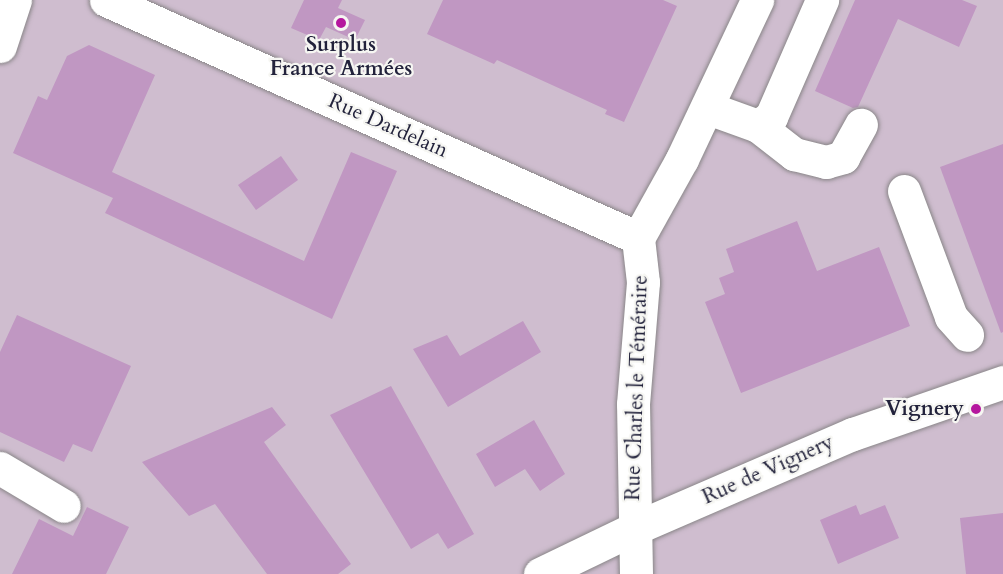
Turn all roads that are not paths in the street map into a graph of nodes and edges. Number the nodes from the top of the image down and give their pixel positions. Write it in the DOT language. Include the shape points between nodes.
graph roads {
  1 [pos="15,0"];
  2 [pos="106,0"];
  3 [pos="757,0"];
  4 [pos="822,0"];
  5 [pos="0,46"];
  6 [pos="708,108"];
  7 [pos="861,125"];
  8 [pos="758,126"];
  9 [pos="904,191"];
  10 [pos="638,238"];
  11 [pos="967,335"];
  12 [pos="1003,382"];
  13 [pos="0,468"];
  14 [pos="64,506"];
  15 [pos="633,530"];
  16 [pos="540,574"];
  17 [pos="636,574"];
  1 -- 5 [label="street"];
  2 -- 10 [label="street, Rue Dardelain"];
  3 -- 6 [label="street"];
  4 -- 8 [label="street" via="771,117"];
  6 -- 8 [label="street"];
  6 -- 10 [label="street"];
  7 -- 8 [label="street" via="843,157 826,162 794,154"];
  9 -- 11 [label="street" via="951,317"];
  10 -- 15 [label="street, Rue Charles le Téméraire" via="643,282 633,404"];
  12 -- 15 [label="street, Rue de Vignery" via="853,434"];
  13 -- 14 [label="street"];
  15 -- 16 [label="street, Rue de Vignery"];
  15 -- 17 [label="street, Rue Charles le Téméraire"];
}
